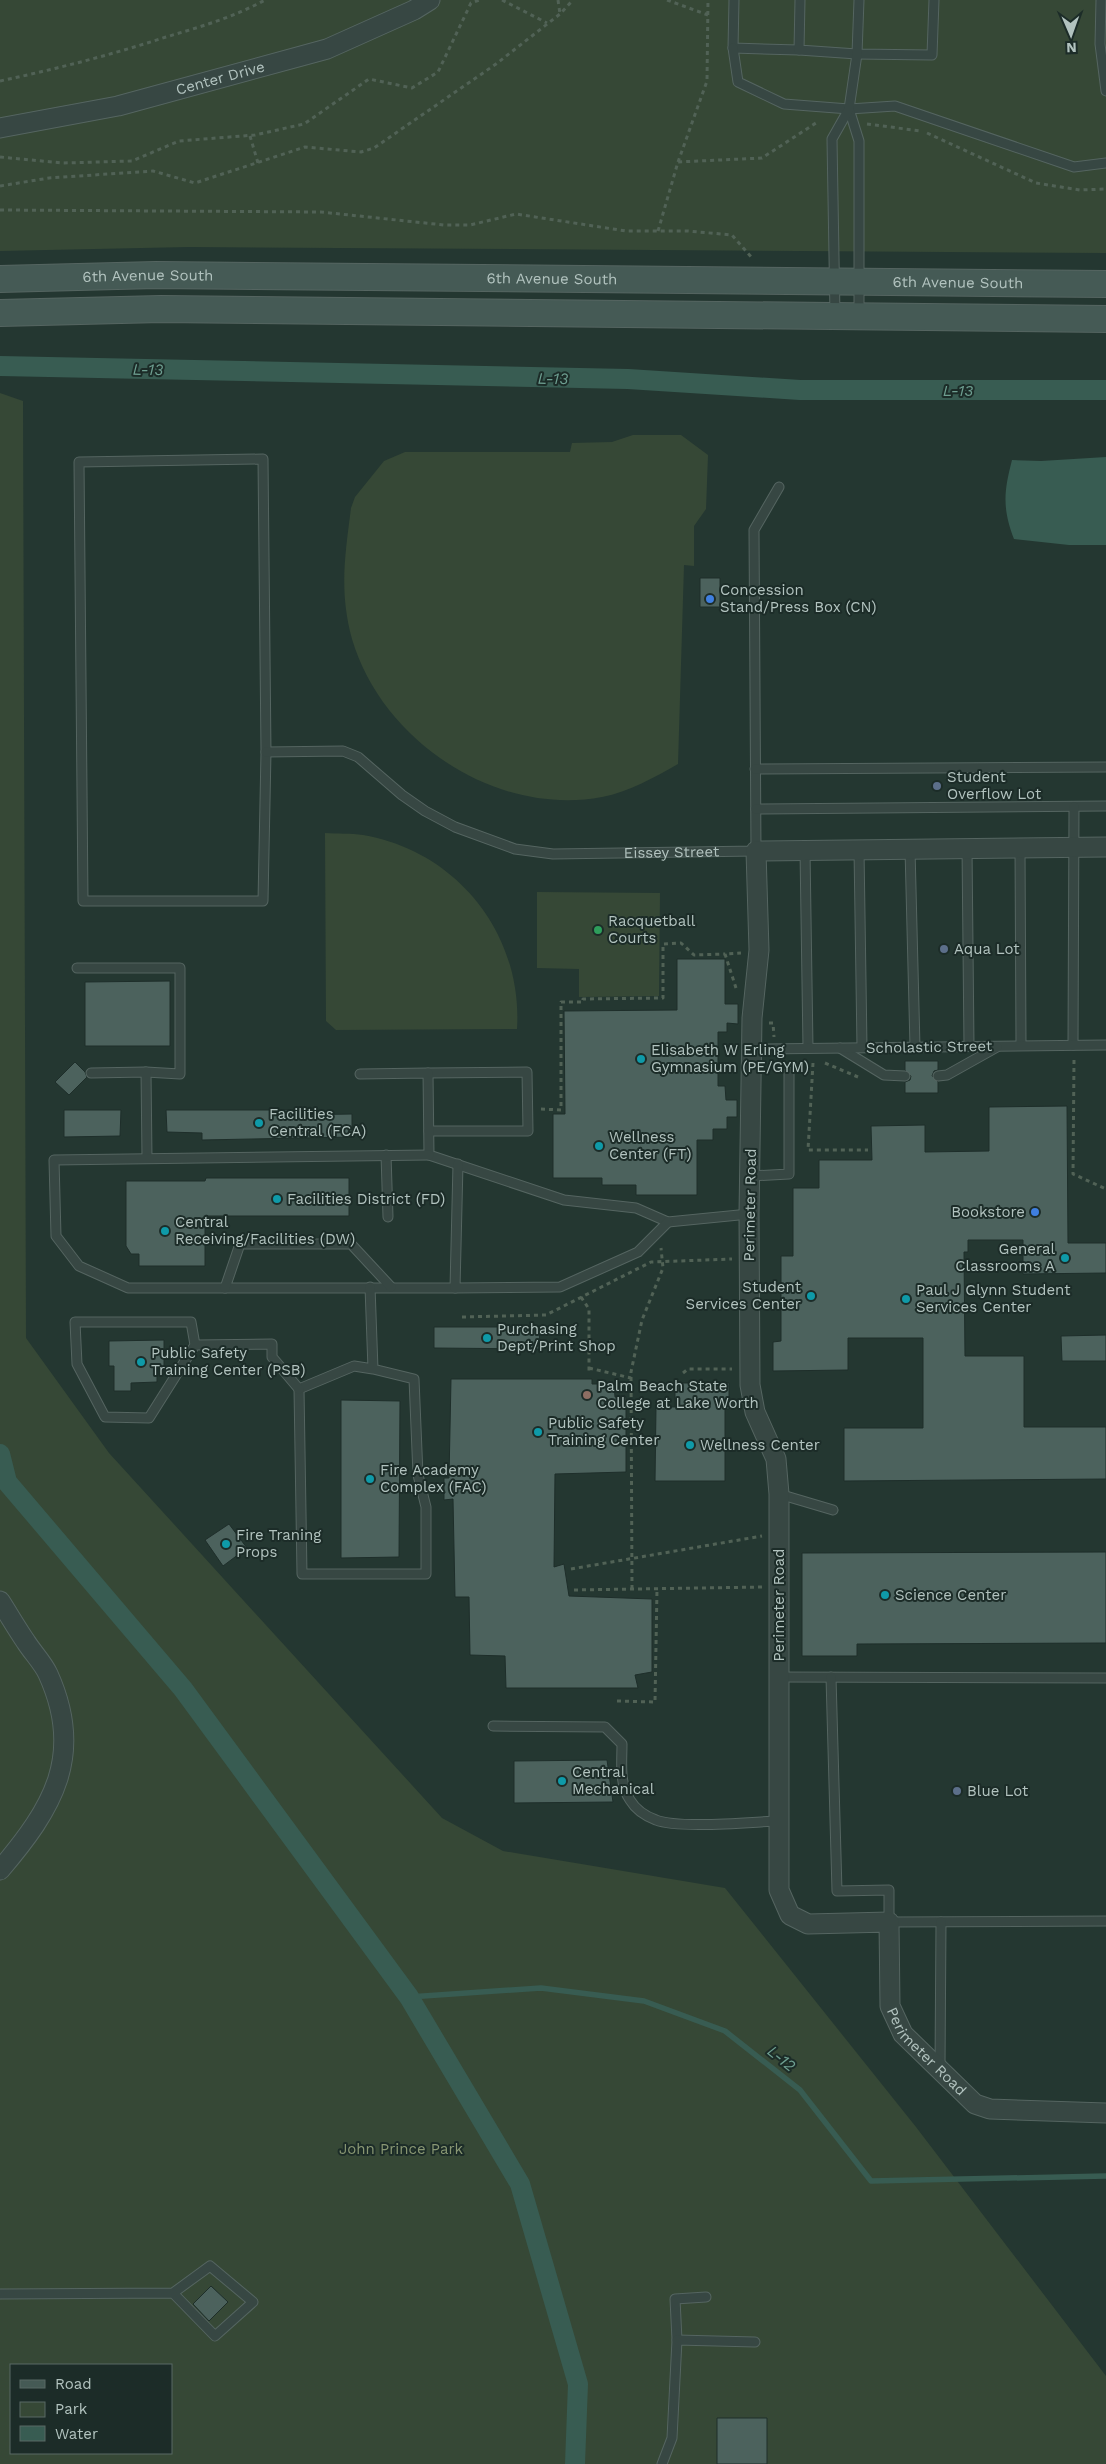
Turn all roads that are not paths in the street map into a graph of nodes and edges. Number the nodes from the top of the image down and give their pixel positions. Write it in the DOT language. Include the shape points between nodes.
graph roads {
  1 [pos="430,0"];
  2 [pos="734,0"];
  3 [pos="800,0"];
  4 [pos="860,0"];
  5 [pos="934,0"];
  6 [pos="1101,0"];
  7 [pos="733,48"];
  8 [pos="799,50"];
  9 [pos="857,54"];
  10 [pos="1106,92"];
  11 [pos="849,109"];
  12 [pos="0,128"];
  13 [pos="1106,163"];
  14 [pos="0,280"];
  15 [pos="846,282"];
  16 [pos="1106,284"];
  17 [pos="0,313"];
  18 [pos="847,317"];
  19 [pos="1106,319"];
  20 [pos="779,487"];
  21 [pos="266,752"];
  22 [pos="1106,767"];
  23 [pos="755,769"];
  24 [pos="1106,806"];
  25 [pos="1074,807"];
  26 [pos="756,809"];
  27 [pos="1072,847"];
  28 [pos="1106,847"];
  29 [pos="967,848"];
  30 [pos="1020,848"];
  31 [pos="910,849"];
  32 [pos="859,850"];
  33 [pos="756,851"];
  34 [pos="805,851"];
  35 [pos="77,968"];
  36 [pos="1106,1044"];
  37 [pos="1021,1045"];
  38 [pos="1073,1045"];
  39 [pos="969,1046"];
  40 [pos="999,1046"];
  41 [pos="862,1047"];
  42 [pos="915,1047"];
  43 [pos="752,1048"];
  44 [pos="808,1048"];
  45 [pos="840,1048"];
  46 [pos="146,1072"];
  47 [pos="789,1072"];
  48 [pos="91,1073"];
  49 [pos="360,1074"];
  50 [pos="428,1074"];
  51 [pos="905,1076"];
  52 [pos="938,1076"];
  53 [pos="429,1131"];
  54 [pos="429,1154"];
  55 [pos="386,1155"];
  56 [pos="147,1158"];
  57 [pos="458,1164"];
  58 [pos="750,1176"];
  59 [pos="749,1214"];
  60 [pos="388,1217"];
  61 [pos="668,1222"];
  62 [pos="370,1287"];
  63 [pos="391,1287"];
  64 [pos="225,1288"];
  65 [pos="455,1288"];
  66 [pos="195,1345"];
  67 [pos="373,1369"];
  68 [pos="299,1389"];
  69 [pos="779,1494"];
  70 [pos="834,1510"];
  71 [pos="0,1601"];
  72 [pos="779,1677"];
  73 [pos="831,1677"];
  74 [pos="1106,1678"];
  75 [pos="493,1726"];
  76 [pos="778,1822"];
  77 [pos="0,1870"];
  78 [pos="1106,1921"];
  79 [pos="889,1922"];
  80 [pos="941,1922"];
  81 [pos="940,2069"];
  82 [pos="1106,2113"];
  83 [pos="173,2293"];
  84 [pos="0,2294"];
  85 [pos="706,2297"];
  86 [pos="677,2340"];
  87 [pos="755,2342"];
  88 [pos="662,2464"];
  1 -- 12 [label="street, Center Drive" via="327,50 118,106"];
  2 -- 7 [label="lane"];
  3 -- 8 [label="lane"];
  4 -- 9 [label="lane"];
  5 -- 9 [label="lane" via="932,55"];
  6 -- 10 [label="lane" via="1100,44"];
  7 -- 8 [label="lane"];
  7 -- 11 [label="lane" via="738,82 784,104"];
  8 -- 9 [label="lane"];
  9 -- 11 [label="lane"];
  11 -- 13 [label="lane" via="895,106 1074,168"];
  11 -- 15 [label="lane" via="859,141"];
  11 -- 15 [label="lane" via="832,139"];
  14 -- 15 [label="street, 6th Avenue South" via="156,275"];
  15 -- 16 [label="street, 6th Avenue South"];
  15 -- 18 [label="lane"];
  15 -- 18 [label="lane"];
  17 -- 18 [label="street" via="161,309"];
  18 -- 19 [label="street"];
  20 -- 23 [label="lane" via="754,530"];
  21 -- 21 [label="lane" via="263,901 83,901 80,462 263,459"];
  21 -- 33 [label="lane, Eissey Street" via="343,751 358,757 425,811 454,827 515,849 553,854"];
  22 -- 23 [label="lane"];
  23 -- 26 [label="lane"];
  24 -- 25 [label="lane"];
  25 -- 26 [label="lane"];
  25 -- 27 [label="lane"];
  26 -- 33 [label="lane"];
  27 -- 28 [label="street, Eissey Street"];
  27 -- 30 [label="street, Eissey Street"];
  27 -- 38 [label="lane"];
  29 -- 30 [label="street, Eissey Street"];
  29 -- 31 [label="street, Eissey Street"];
  29 -- 39 [label="lane"];
  30 -- 37 [label="lane"];
  31 -- 32 [label="street, Eissey Street"];
  31 -- 42 [label="lane"];
  32 -- 34 [label="street, Eissey Street"];
  32 -- 41 [label="lane"];
  33 -- 34 [label="street, Eissey Street"];
  33 -- 43 [label="street, Perimeter Road" via="759,950"];
  34 -- 44 [label="lane"];
  35 -- 46 [label="lane" via="180,968 180,1074"];
  36 -- 38 [label="lane, Scholastic Street"];
  37 -- 38 [label="lane, Scholastic Street"];
  37 -- 40 [label="lane, Scholastic Street"];
  39 -- 40 [label="lane, Scholastic Street"];
  39 -- 42 [label="lane, Scholastic Street"];
  40 -- 52 [label="lane" via="947,1075"];
  41 -- 42 [label="lane, Scholastic Street"];
  41 -- 45 [label="lane, Scholastic Street"];
  43 -- 44 [label="lane, Scholastic Street"];
  43 -- 58 [label="street, Perimeter Road"];
  44 -- 45 [label="lane, Scholastic Street"];
  45 -- 51 [label="lane" via="884,1075"];
  46 -- 48 [label="lane"];
  46 -- 56 [label="lane"];
  47 -- 58 [label="lane" via="789,1174"];
  49 -- 50 [label="lane"];
  50 -- 53 [label="lane"];
  50 -- 53 [label="lane" via="527,1072 528,1109 528,1131"];
  53 -- 54 [label="lane"];
  54 -- 55 [label="lane"];
  54 -- 57 [label="lane"];
  55 -- 56 [label="lane"];
  55 -- 60 [label="lane"];
  56 -- 64 [label="lane" via="54,1160 56,1236 79,1266 128,1288"];
  57 -- 61 [label="lane" via="564,1200 636,1208"];
  57 -- 65 [label="lane"];
  58 -- 59 [label="street, Perimeter Road"];
  59 -- 61 [label="lane"];
  59 -- 69 [label="street, Perimeter Road" via="750,1385 755,1412 776,1459"];
  61 -- 65 [label="lane" via="638,1252 560,1287"];
  62 -- 63 [label="lane"];
  62 -- 64 [label="lane"];
  62 -- 67 [label="lane"];
  63 -- 64 [label="lane" via="351,1244 240,1244"];
  63 -- 65 [label="lane"];
  66 -- 66 [label="lane" via="149,1418 105,1417 77,1364 75,1322 191,1322"];
  66 -- 68 [label="lane" via="272,1344 272,1357"];
  67 -- 68 [label="lane" via="354,1366"];
  67 -- 68 [label="lane" via="414,1379 418,1475 426,1507 426,1574 302,1574"];
  69 -- 70 [label="lane"];
  69 -- 72 [label="street, Perimeter Road"];
  71 -- 77 [label="street" via="47,1672 60,1707 64,1734 63,1766 51,1796 31,1834"];
  72 -- 73 [label="lane"];
  72 -- 76 [label="street, Perimeter Road"];
  73 -- 74 [label="lane"];
  73 -- 79 [label="lane" via="837,1891 889,1890"];
  75 -- 76 [label="lane" via="605,1727 622,1744 622,1779 629,1798 640,1812 658,1821"];
  76 -- 79 [label="street, Perimeter Road" via="780,1890 790,1914 808,1924"];
  78 -- 80 [label="lane"];
  79 -- 80 [label="lane"];
  79 -- 81 [label="street, Perimeter Road" via="890,2006 903,2034"];
  80 -- 81 [label="lane"];
  81 -- 82 [label="street, Perimeter Road" via="975,2104 990,2109"];
  83 -- 83 [label="lane" via="210,2266 253,2302 215,2336"];
  83 -- 84 [label="lane"];
  85 -- 86 [label="lane" via="675,2299"];
  86 -- 87 [label="lane"];
  86 -- 88 [label="lane" via="672,2438"];
}
